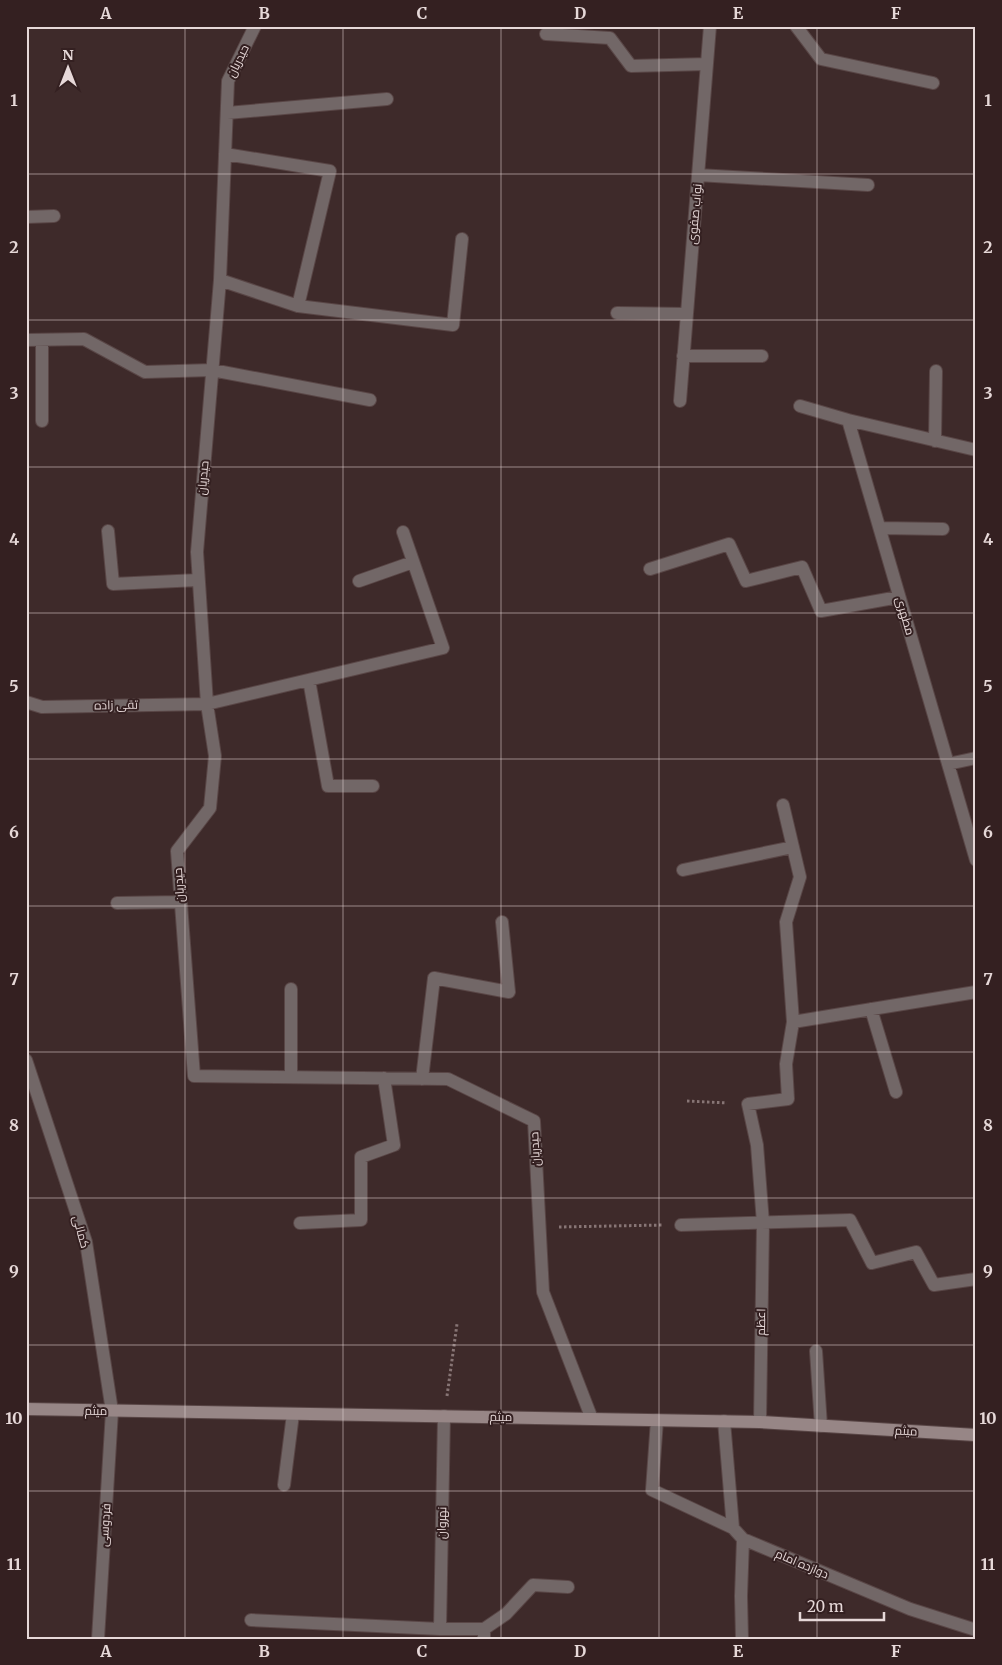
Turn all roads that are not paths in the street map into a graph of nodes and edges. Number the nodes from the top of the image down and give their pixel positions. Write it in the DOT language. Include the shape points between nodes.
graph roads {
  1 [pos="255,26"];
  2 [pos="710,26"];
  3 [pos="796,26"];
  4 [pos="546,34"];
  5 [pos="707,64"];
  6 [pos="933,83"];
  7 [pos="387,99"];
  8 [pos="227,113"];
  9 [pos="225,154"];
  10 [pos="698,175"];
  11 [pos="868,185"];
  12 [pos="54,216"];
  13 [pos="26,217"];
  14 [pos="462,239"];
  15 [pos="220,280"];
  16 [pos="298,306"];
  17 [pos="617,313"];
  18 [pos="687,314"];
  19 [pos="26,340"];
  20 [pos="42,340"];
  21 [pos="683,356"];
  22 [pos="762,356"];
  23 [pos="212,370"];
  24 [pos="936,371"];
  25 [pos="370,400"];
  26 [pos="680,401"];
  27 [pos="800,406"];
  28 [pos="848,420"];
  29 [pos="42,421"];
  30 [pos="935,441"];
  31 [pos="976,450"];
  32 [pos="880,528"];
  33 [pos="943,529"];
  34 [pos="108,531"];
  35 [pos="403,532"];
  36 [pos="413,562"];
  37 [pos="650,569"];
  38 [pos="198,580"];
  39 [pos="359,581"];
  40 [pos="899,597"];
  41 [pos="309,680"];
  42 [pos="26,702"];
  43 [pos="207,704"];
  44 [pos="976,758"];
  45 [pos="948,764"];
  46 [pos="373,786"];
  47 [pos="783,805"];
  48 [pos="793,847"];
  49 [pos="976,860"];
  50 [pos="683,870"];
  51 [pos="181,902"];
  52 [pos="117,903"];
  53 [pos="502,922"];
  54 [pos="291,989"];
  55 [pos="976,992"];
  56 [pos="871,1009"];
  57 [pos="792,1022"];
  58 [pos="27,1060"];
  59 [pos="291,1077"];
  60 [pos="384,1078"];
  61 [pos="422,1079"];
  62 [pos="896,1092"];
  63 [pos="300,1223"];
  64 [pos="763,1223"];
  65 [pos="681,1225"];
  66 [pos="976,1279"];
  67 [pos="816,1351"];
  68 [pos="26,1409"];
  69 [pos="112,1411"];
  70 [pos="293,1414"];
  71 [pos="444,1416"];
  72 [pos="592,1419"];
  73 [pos="657,1420"];
  74 [pos="724,1421"];
  75 [pos="760,1422"];
  76 [pos="821,1426"];
  77 [pos="976,1435"];
  78 [pos="284,1486"];
  79 [pos="734,1528"];
  80 [pos="743,1539"];
  81 [pos="568,1587"];
  82 [pos="251,1620"];
  83 [pos="440,1629"];
  84 [pos="976,1630"];
  85 [pos="387,1633"];
  86 [pos="484,1634"];
  87 [pos="98,1639"];
  88 [pos="742,1639"];
  1 -- 8 [label="street, حیدریان" via="228,81"];
  2 -- 5 [label="street, نواب صفوی"];
  3 -- 6 [label="street" via="821,59"];
  4 -- 5 [label="street" via="610,38 631,66"];
  5 -- 10 [label="street, نواب صفوی"];
  7 -- 8 [label="street"];
  8 -- 9 [label="street, حیدریان"];
  9 -- 15 [label="street, حیدریان"];
  9 -- 16 [label="street" via="330,171"];
  10 -- 11 [label="street"];
  10 -- 18 [label="street, نواب صفوی"];
  12 -- 13 [label="street"];
  14 -- 16 [label="street" via="452,325"];
  15 -- 16 [label="street"];
  15 -- 23 [label="street, حیدریان"];
  17 -- 18 [label="street"];
  18 -- 21 [label="street, نواب صفوی"];
  19 -- 20 [label="street"];
  20 -- 23 [label="street" via="84,339 145,372"];
  20 -- 29 [label="street"];
  21 -- 22 [label="street"];
  21 -- 26 [label="street, نواب صفوی"];
  23 -- 25 [label="street"];
  23 -- 38 [label="street, حیدریان" via="197,552"];
  24 -- 30 [label="street"];
  27 -- 28 [label="street"];
  28 -- 30 [label="street"];
  28 -- 32 [label="street, مطهری"];
  30 -- 31 [label="street"];
  32 -- 33 [label="street"];
  32 -- 40 [label="street, مطهری"];
  34 -- 38 [label="street" via="112,584"];
  35 -- 36 [label="street"];
  36 -- 39 [label="street"];
  36 -- 41 [label="street, تقی زاده" via="443,648"];
  37 -- 40 [label="street" via="729,544 746,581 802,567 821,611"];
  38 -- 43 [label="street, حیدریان"];
  40 -- 45 [label="street, مطهری"];
  41 -- 43 [label="street, تقی زاده"];
  41 -- 46 [label="street" via="328,786"];
  42 -- 43 [label="street, تقی زاده" via="42,707"];
  43 -- 51 [label="street, حیدریان" via="215,756 210,808 177,851"];
  44 -- 45 [label="street"];
  45 -- 49 [label="street, مطهری"];
  47 -- 48 [label="street"];
  48 -- 50 [label="street"];
  48 -- 57 [label="street" via="800,877 786,922"];
  51 -- 52 [label="street"];
  51 -- 59 [label="street, حیدریان" via="194,1076"];
  53 -- 61 [label="street" via="509,992 434,978"];
  54 -- 59 [label="street"];
  55 -- 56 [label="street"];
  56 -- 57 [label="street"];
  56 -- 62 [label="street"];
  57 -- 64 [label="street, اعظم" via="786,1064 788,1099 748,1104 757,1145"];
  58 -- 69 [label="street, کمالی" via="86,1242"];
  59 -- 60 [label="street, حیدریان"];
  60 -- 61 [label="street, حیدریان"];
  60 -- 63 [label="street" via="394,1145 361,1158 361,1220"];
  61 -- 72 [label="street, حیدریان" via="448,1079 534,1121 543,1292"];
  64 -- 65 [label="street"];
  64 -- 66 [label="street" via="850,1220 872,1263 916,1252 934,1285"];
  64 -- 75 [label="street, اعظم"];
  67 -- 76 [label="street"];
  68 -- 69 [label="main road, میثم"];
  69 -- 70 [label="main road, میثم"];
  69 -- 87 [label="street, فردوسی"];
  70 -- 71 [label="main road, میثم"];
  70 -- 78 [label="street"];
  71 -- 72 [label="main road, میثم"];
  71 -- 83 [label="street, نهروان"];
  72 -- 73 [label="main road, میثم"];
  73 -- 74 [label="main road, میثم"];
  73 -- 79 [label="street" via="652,1490"];
  74 -- 75 [label="main road, میثم"];
  74 -- 79 [label="street"];
  75 -- 76 [label="main road, میثم"];
  76 -- 77 [label="main road, میثم"];
  79 -- 80 [label="street, دوازده امام"];
  80 -- 84 [label="street, دوازده امام" via="910,1609"];
  80 -- 88 [label="street"];
  81 -- 86 [label="street" via="533,1585"];
  82 -- 85 [label="street"];
  83 -- 85 [label="street"];
  83 -- 86 [label="street"];
}
